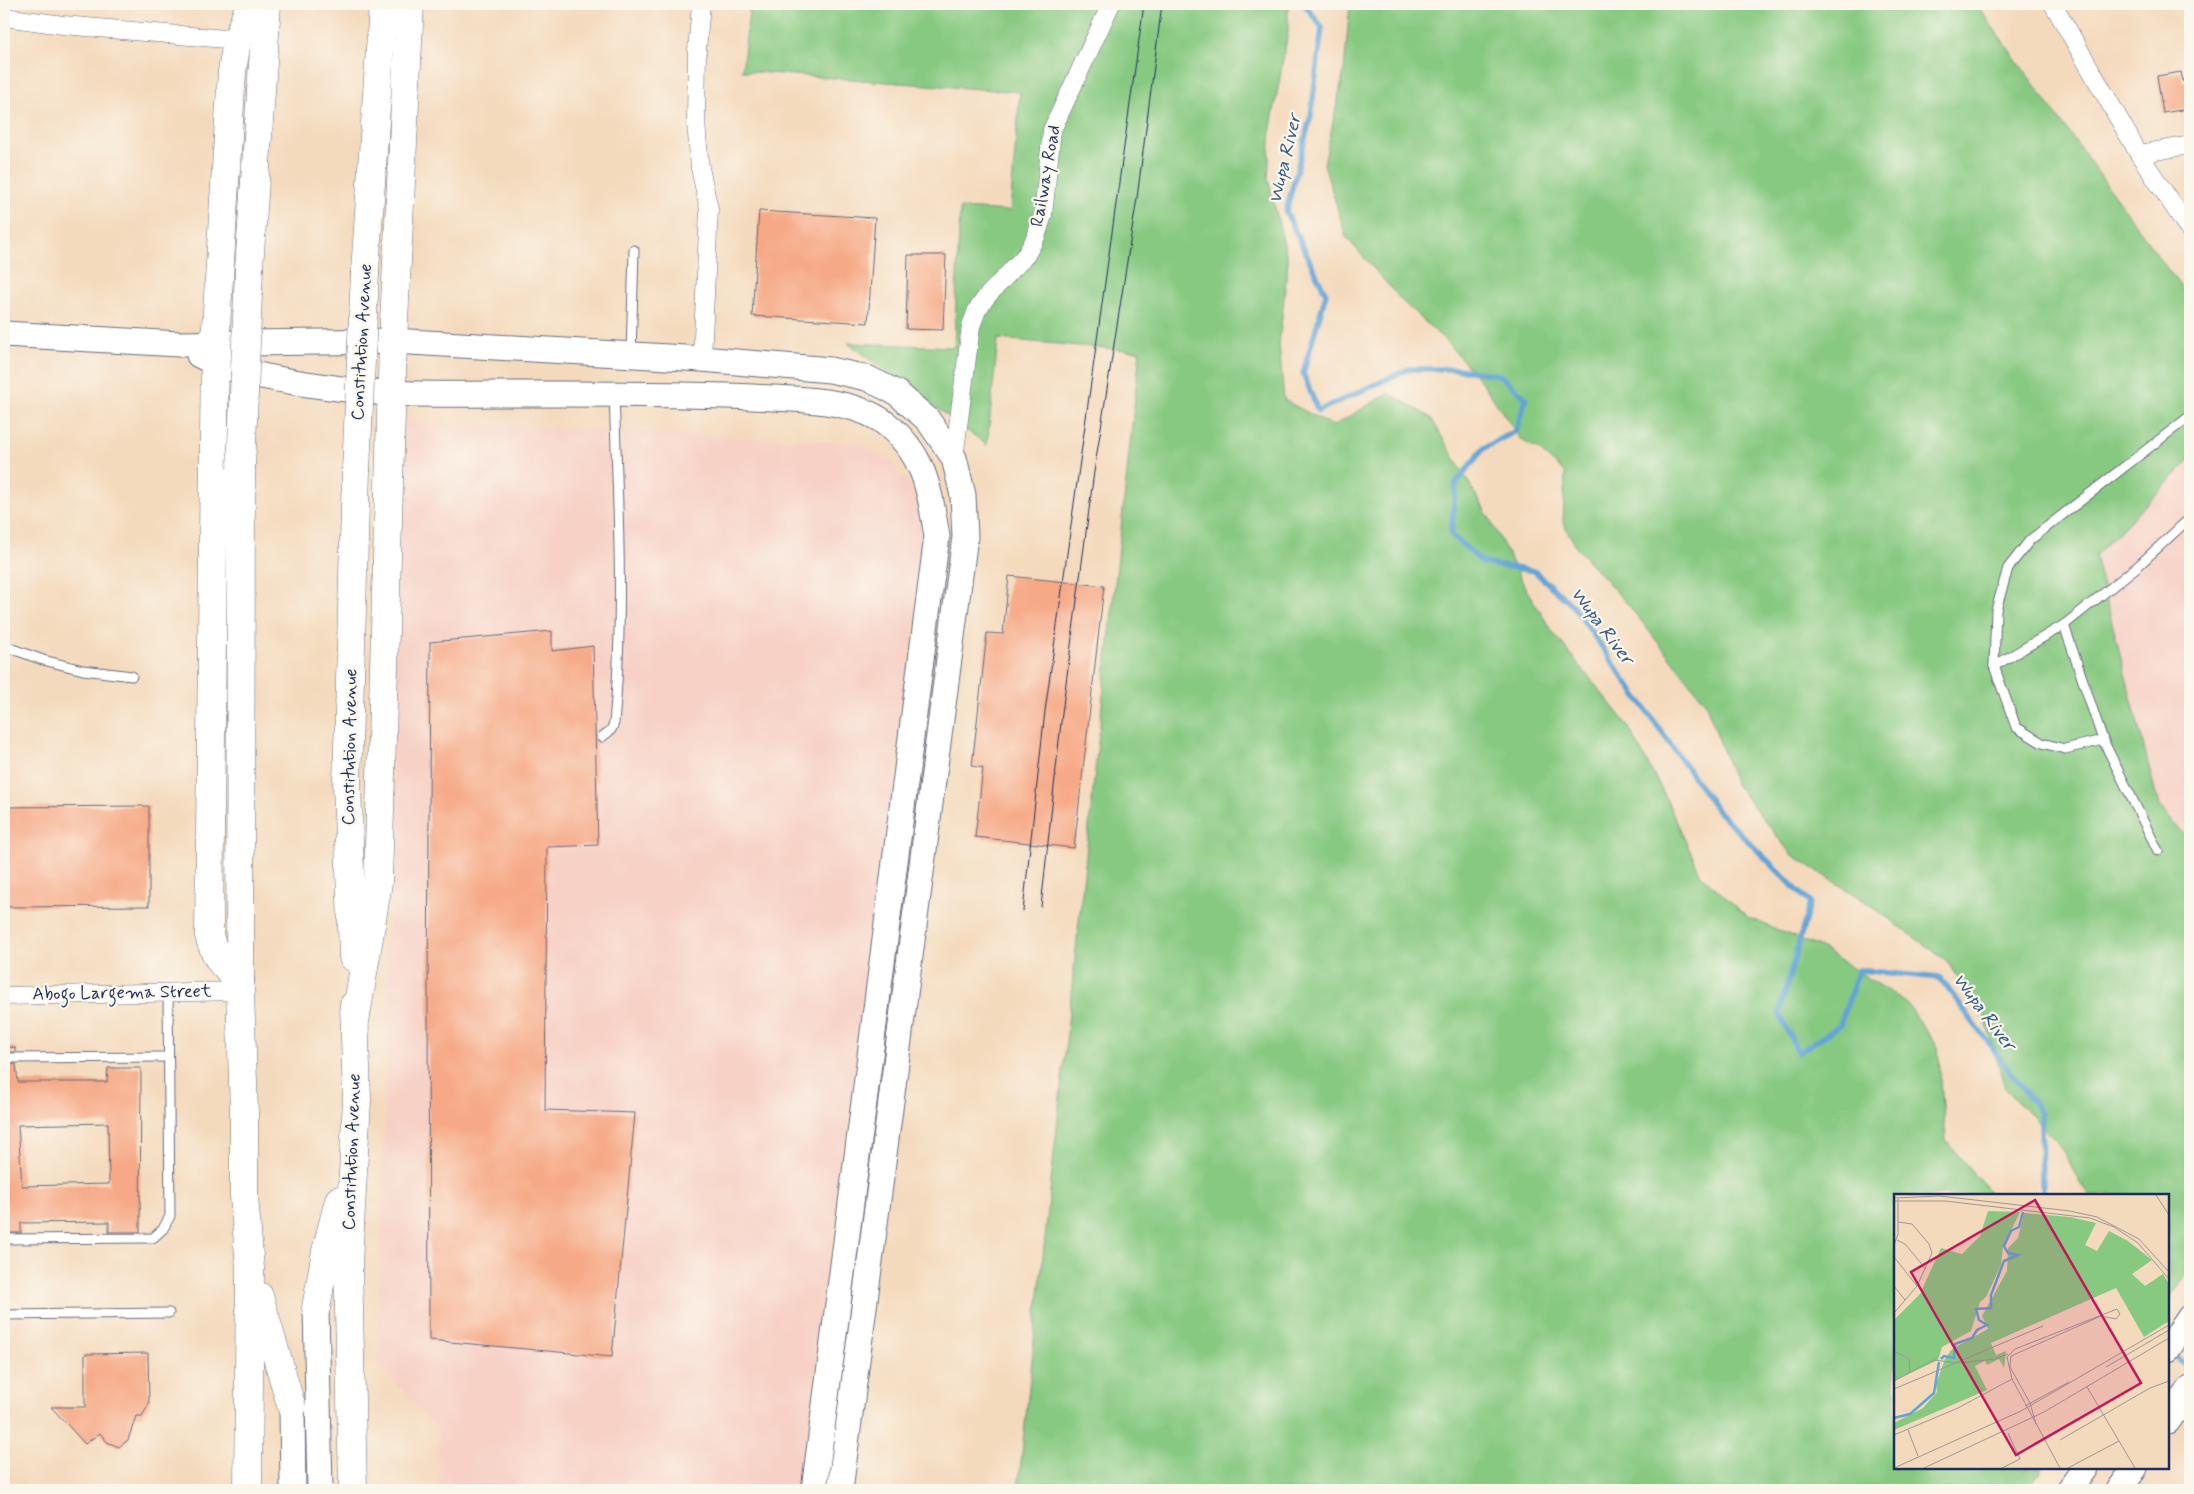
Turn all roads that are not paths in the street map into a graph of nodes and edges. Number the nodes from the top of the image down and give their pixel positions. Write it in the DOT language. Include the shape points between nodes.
graph roads {
  1 [pos="250,4"];
  2 [pos="267,4"];
  3 [pos="383,4"];
  4 [pos="410,4"];
  5 [pos="701,4"];
  6 [pos="1111,4"];
  7 [pos="2054,4"];
  8 [pos="4,17"];
  9 [pos="237,40"];
  10 [pos="2190,145"];
  11 [pos="2139,154"];
  12 [pos="2190,232"];
  13 [pos="634,250"];
  14 [pos="4,334"];
  15 [pos="393,341"];
  16 [pos="215,353"];
  17 [pos="630,354"];
  18 [pos="702,359"];
  19 [pos="392,394"];
  20 [pos="614,394"];
  21 [pos="2190,416"];
  22 [pos="954,458"];
  23 [pos="2190,518"];
  24 [pos="2064,625"];
  25 [pos="4,646"];
  26 [pos="1994,666"];
  27 [pos="132,676"];
  28 [pos="602,738"];
  29 [pos="2103,740"];
  30 [pos="2158,850"];
  31 [pos="240,985"];
  32 [pos="168,992"];
  33 [pos="4,996"];
  34 [pos="355,1022"];
  35 [pos="167,1057"];
  36 [pos="4,1058"];
  37 [pos="354,1144"];
  38 [pos="4,1239"];
  39 [pos="250,1268"];
  40 [pos="316,1308"];
  41 [pos="169,1313"];
  42 [pos="4,1315"];
  43 [pos="2190,1316"];
  44 [pos="2169,1348"];
  45 [pos="2190,1389"];
  46 [pos="292,1408"];
  47 [pos="2169,1420"];
  48 [pos="2083,1469"];
  49 [pos="2133,1469"];
  50 [pos="248,1490"];
  51 [pos="293,1490"];
  52 [pos="320,1490"];
  53 [pos="353,1490"];
  54 [pos="814,1490"];
  55 [pos="840,1490"];
  56 [pos="2069,1490"];
  57 [pos="2119,1490"];
  1 -- 9 [label="main road"];
  2 -- 31 [label="main road, bridge" via="249,268 241,469"];
  3 -- 34 [label="main road, Constitution Avenue, bridge" via="365,272 347,783"];
  4 -- 15 [label="main road"];
  5 -- 18 [label="street" via="696,123 700,168 709,208"];
  6 -- 22 [label="street, Railway Road" via="1052,130 1042,215 1036,237 1026,256 976,310 971,326"];
  7 -- 11 [label="street"];
  8 -- 9 [label="street"];
  9 -- 16 [label="main road" via="232,72"];
  10 -- 11 [label="street"];
  11 -- 12 [label="street"];
  13 -- 17 [label="lane"];
  14 -- 16 [label="street" via="179,344"];
  15 -- 16 [label="street"];
  15 -- 17 [label="street"];
  15 -- 19 [label="main road"];
  16 -- 19 [label="street" via="265,377"];
  16 -- 31 [label="main road" via="208,936 224,968"];
  17 -- 18 [label="street"];
  18 -- 22 [label="street" via="830,370 867,378 897,393 928,420"];
  19 -- 20 [label="street"];
  19 -- 34 [label="main road" via="378,883"];
  20 -- 28 [label="lane" via="620,637 614,723"];
  20 -- 54 [label="street" via="822,401 856,409 884,422 906,442 923,468 931,500 937,536"];
  21 -- 26 [label="lane" via="2030,540 2008,568 1996,610"];
  22 -- 55 [label="street" via="963,495 965,537"];
  23 -- 24 [label="lane" via="2138,566"];
  24 -- 26 [label="lane"];
  24 -- 29 [label="lane"];
  25 -- 27 [label="lane" via="83,670"];
  26 -- 29 [label="lane" via="2016,727 2042,743 2065,749"];
  29 -- 30 [label="lane"];
  31 -- 32 [label="street, Abogo Largema Street"];
  31 -- 39 [label="main road" via="244,1196"];
  32 -- 33 [label="street, Abogo Largema Street"];
  32 -- 35 [label="lane"];
  34 -- 37 [label="main road, Constitution Avenue" via="357,1100"];
  35 -- 36 [label="lane"];
  35 -- 38 [label="lane" via="170,1216 163,1229 153,1238"];
  37 -- 40 [label="main road" via="332,1227"];
  37 -- 53 [label="main road, Constitution Avenue" via="348,1263"];
  39 -- 46 [label="main road"];
  39 -- 50 [label="main road"];
  40 -- 52 [label="street"];
  41 -- 42 [label="lane"];
  43 -- 44 [label="street"];
  45 -- 47 [label="street"];
  46 -- 51 [label="street"];
  48 -- 56 [label="street"];
  49 -- 57 [label="street"];
}
